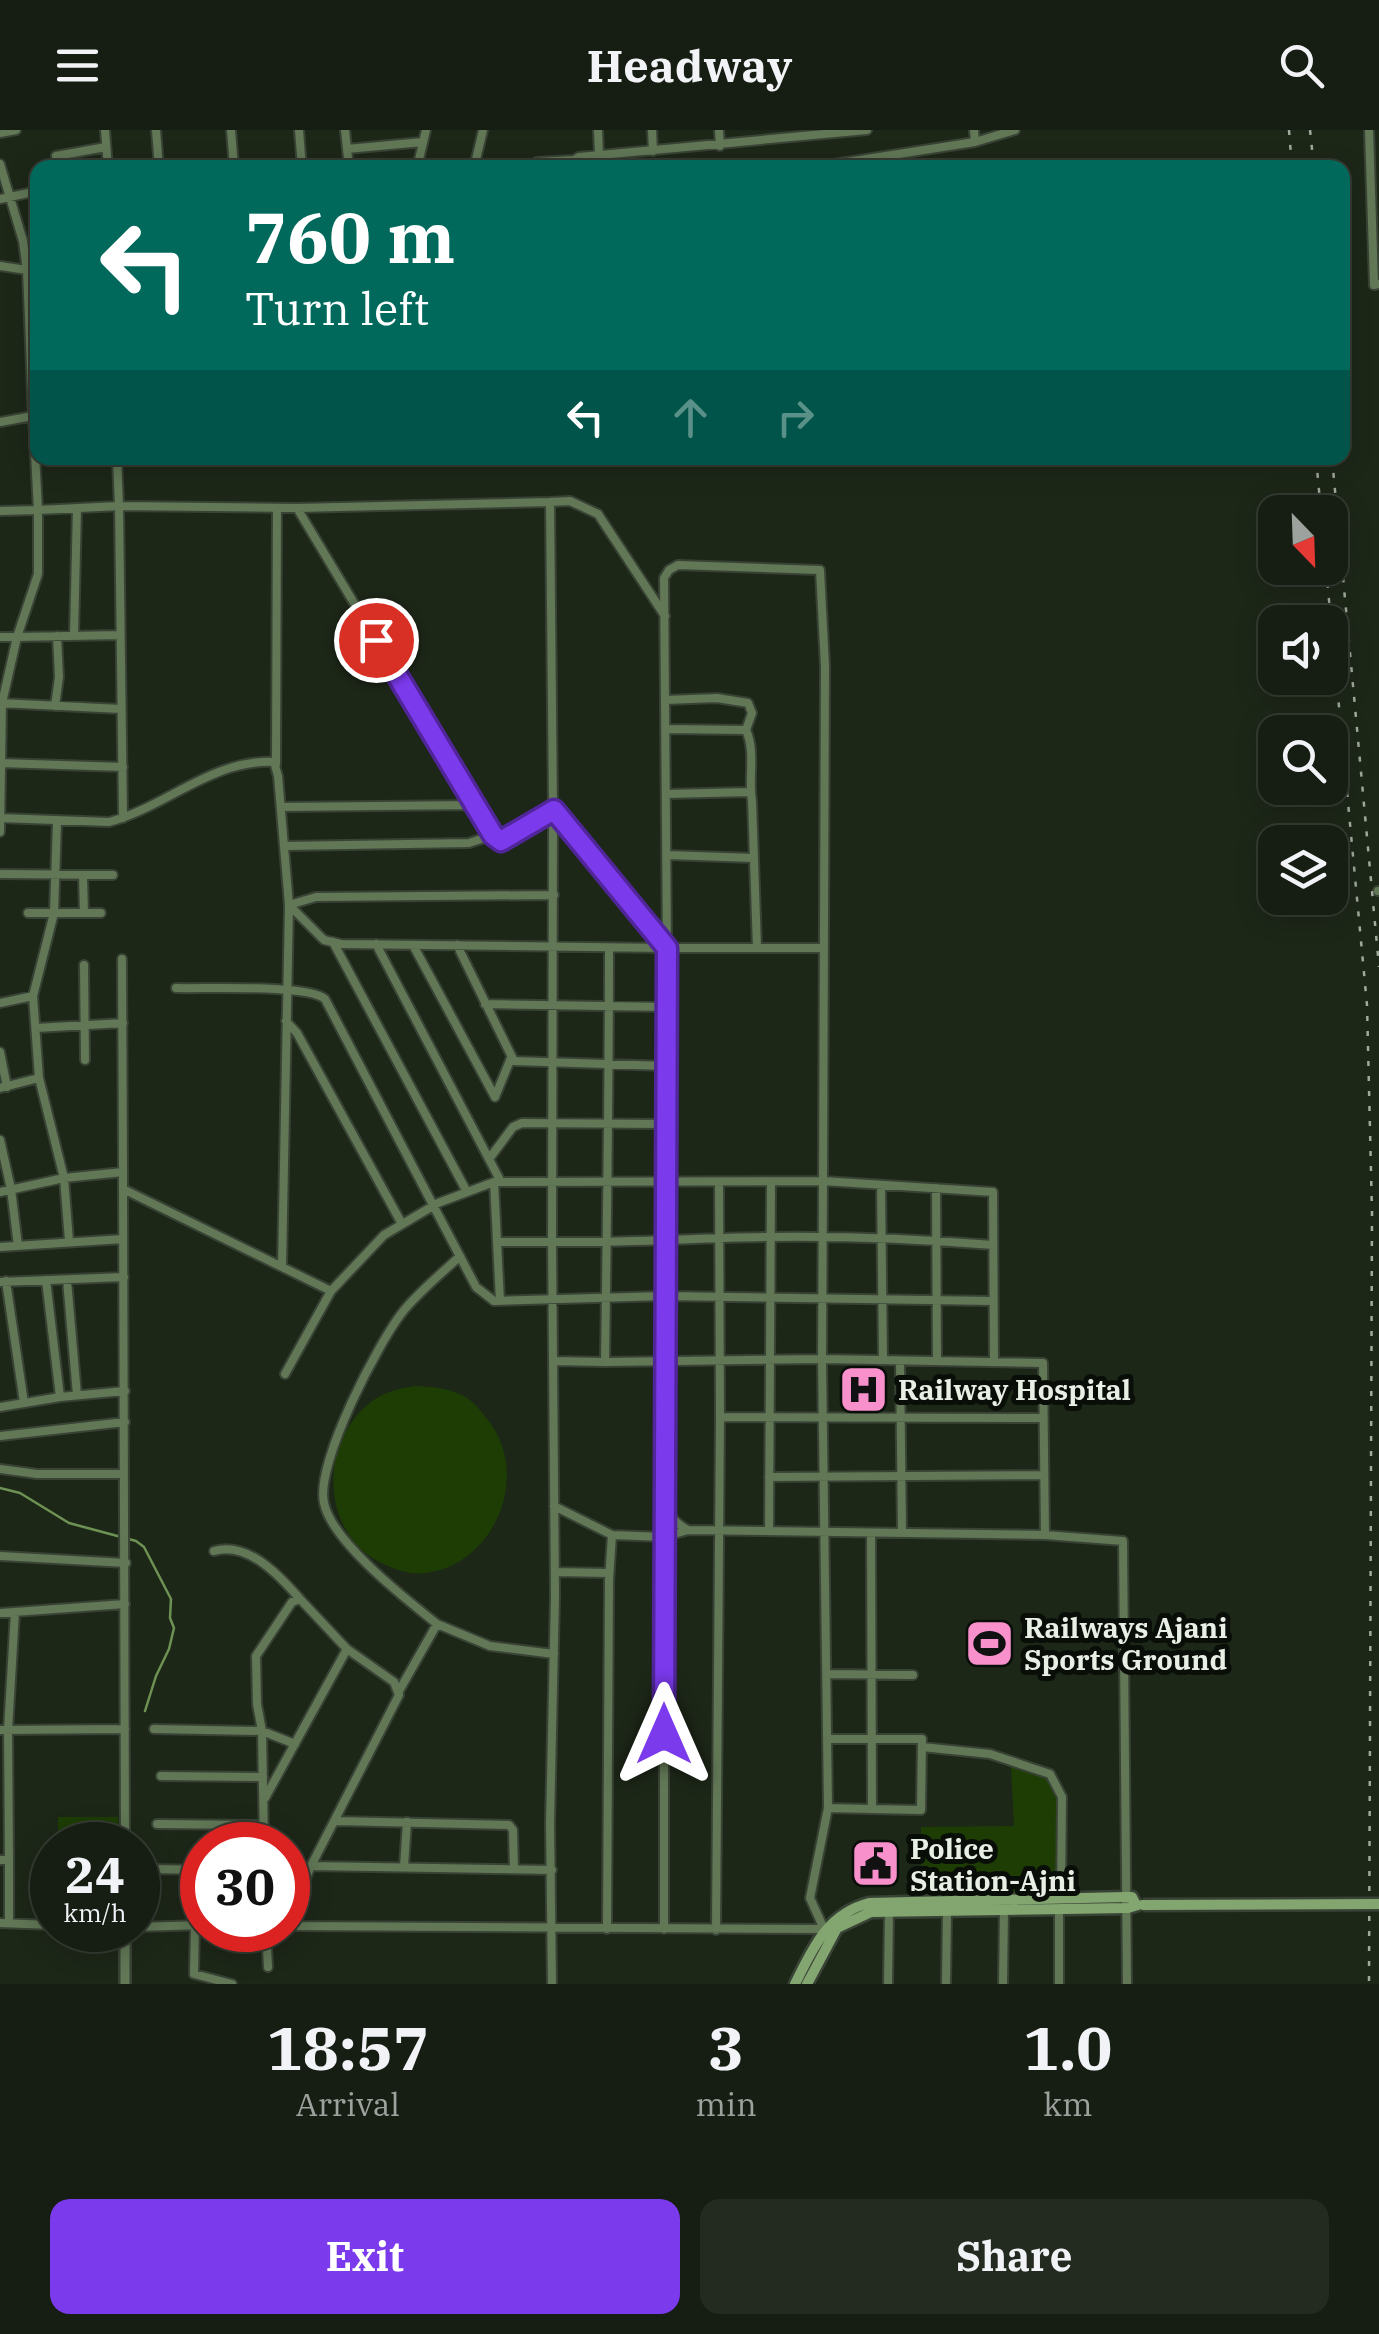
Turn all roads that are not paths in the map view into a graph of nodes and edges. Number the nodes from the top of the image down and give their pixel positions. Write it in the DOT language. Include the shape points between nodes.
graph roads {
  1 [pos="16,130"];
  2 [pos="105,130"];
  3 [pos="156,130"];
  4 [pos="231,130"];
  5 [pos="300,130"];
  6 [pos="345,130"];
  7 [pos="426,130"];
  8 [pos="483,130"];
  9 [pos="598,130"];
  10 [pos="652,130"];
  11 [pos="719,130"];
  12 [pos="868,130"];
  13 [pos="974,130"];
  14 [pos="1016,130"];
  15 [pos="0,133"];
  16 [pos="776,135"];
  17 [pos="1372,136"];
  18 [pos="423,142"];
  19 [pos="975,142"];
  20 [pos="720,146"];
  21 [pos="106,148"];
  22 [pos="347,149"];
  23 [pos="652,152"];
  24 [pos="598,155"];
  25 [pos="56,160"];
  26 [pos="107,160"];
  27 [pos="159,160"];
  28 [pos="233,160"];
  29 [pos="302,160"];
  30 [pos="348,160"];
  31 [pos="419,160"];
  32 [pos="476,160"];
  33 [pos="585,160"];
  34 [pos="860,160"];
  35 [pos="0,164"];
  36 [pos="30,193"];
  37 [pos="10,197"];
  38 [pos="0,200"];
  39 [pos="1375,204"];
  40 [pos="0,266"];
  41 [pos="27,270"];
  42 [pos="1379,284"];
  43 [pos="30,324"];
  44 [pos="30,416"];
  45 [pos="0,422"];
  46 [pos="37,465"];
  47 [pos="117,465"];
  48 [pos="550,502"];
  49 [pos="119,506"];
  50 [pos="77,508"];
  51 [pos="277,508"];
  52 [pos="297,508"];
  53 [pos="38,510"];
  54 [pos="0,511"];
  55 [pos="665,616"];
  56 [pos="120,634"];
  57 [pos="57,636"];
  58 [pos="74,636"];
  59 [pos="0,637"];
  60 [pos="17,637"];
  61 [pos="665,700"];
  62 [pos="1,703"];
  63 [pos="54,706"];
  64 [pos="121,709"];
  65 [pos="666,729"];
  66 [pos="746,730"];
  67 [pos="0,763"];
  68 [pos="124,766"];
  69 [pos="276,768"];
  70 [pos="749,792"];
  71 [pos="666,794"];
  72 [pos="475,805"];
  73 [pos="281,807"];
  74 [pos="554,810"];
  75 [pos="1,818"];
  76 [pos="124,818"];
  77 [pos="56,822"];
  78 [pos="0,832"];
  79 [pos="493,835"];
  80 [pos="284,846"];
  81 [pos="666,855"];
  82 [pos="753,858"];
  83 [pos="0,874"];
  84 [pos="114,875"];
  85 [pos="56,876"];
  86 [pos="83,876"];
  87 [pos="554,895"];
  88 [pos="288,905"];
  89 [pos="54,912"];
  90 [pos="28,913"];
  91 [pos="84,913"];
  92 [pos="101,913"];
  93 [pos="333,942"];
  94 [pos="376,944"];
  95 [pos="413,945"];
  96 [pos="457,946"];
  97 [pos="554,947"];
  98 [pos="610,948"];
  99 [pos="667,948"];
  100 [pos="758,948"];
  101 [pos="824,948"];
  102 [pos="122,958"];
  103 [pos="84,965"];
  104 [pos="176,988"];
  105 [pos="287,990"];
  106 [pos="33,996"];
  107 [pos="0,1002"];
  108 [pos="485,1004"];
  109 [pos="554,1007"];
  110 [pos="609,1007"];
  111 [pos="667,1007"];
  112 [pos="286,1022"];
  113 [pos="123,1023"];
  114 [pos="84,1025"];
  115 [pos="36,1028"];
  116 [pos="0,1052"];
  117 [pos="511,1058"];
  118 [pos="85,1060"];
  119 [pos="553,1064"];
  120 [pos="609,1064"];
  121 [pos="666,1066"];
  122 [pos="39,1078"];
  123 [pos="3,1088"];
  124 [pos="553,1122"];
  125 [pos="608,1122"];
  126 [pos="666,1124"];
  127 [pos="0,1140"];
  128 [pos="489,1159"];
  129 [pos="123,1172"];
  130 [pos="64,1178"];
  131 [pos="553,1181"];
  132 [pos="823,1181"];
  133 [pos="498,1182"];
  134 [pos="608,1182"];
  135 [pos="719,1182"];
  136 [pos="771,1182"];
  137 [pos="666,1183"];
  138 [pos="881,1185"];
  139 [pos="936,1188"];
  140 [pos="11,1189"];
  141 [pos="123,1190"];
  142 [pos="0,1192"];
  143 [pos="466,1192"];
  144 [pos="433,1206"];
  145 [pos="402,1224"];
  146 [pos="771,1236"];
  147 [pos="822,1238"];
  148 [pos="124,1239"];
  149 [pos="718,1239"];
  150 [pos="882,1240"];
  151 [pos="936,1240"];
  152 [pos="69,1241"];
  153 [pos="497,1242"];
  154 [pos="552,1242"];
  155 [pos="666,1242"];
  156 [pos="607,1243"];
  157 [pos="994,1245"];
  158 [pos="18,1246"];
  159 [pos="0,1247"];
  160 [pos="460,1256"];
  161 [pos="282,1267"];
  162 [pos="124,1277"];
  163 [pos="46,1280"];
  164 [pos="66,1280"];
  165 [pos="3,1282"];
  166 [pos="331,1291"];
  167 [pos="665,1296"];
  168 [pos="719,1296"];
  169 [pos="606,1298"];
  170 [pos="770,1298"];
  171 [pos="822,1299"];
  172 [pos="553,1300"];
  173 [pos="883,1300"];
  174 [pos="936,1300"];
  175 [pos="500,1301"];
  176 [pos="994,1301"];
  177 [pos="718,1360"];
  178 [pos="770,1360"];
  179 [pos="822,1360"];
  180 [pos="882,1360"];
  181 [pos="665,1361"];
  182 [pos="900,1361"];
  183 [pos="937,1361"];
  184 [pos="552,1362"];
  185 [pos="605,1362"];
  186 [pos="994,1362"];
  187 [pos="285,1374"];
  188 [pos="124,1391"];
  189 [pos="77,1395"];
  190 [pos="60,1397"];
  191 [pos="24,1403"];
  192 [pos="0,1407"];
  193 [pos="770,1416"];
  194 [pos="720,1417"];
  195 [pos="822,1417"];
  196 [pos="1044,1418"];
  197 [pos="900,1420"];
  198 [pos="125,1422"];
  199 [pos="0,1436"];
  200 [pos="0,1469"];
  201 [pos="122,1474"];
  202 [pos="1044,1475"];
  203 [pos="770,1477"];
  204 [pos="901,1477"];
  205 [pos="823,1478"];
  206 [pos="554,1506"];
  207 [pos="668,1512"];
  208 [pos="688,1530"];
  209 [pos="717,1531"];
  210 [pos="769,1532"];
  211 [pos="824,1532"];
  212 [pos="871,1533"];
  213 [pos="902,1533"];
  214 [pos="612,1535"];
  215 [pos="1045,1535"];
  216 [pos="664,1537"];
  217 [pos="214,1551"];
  218 [pos="0,1556"];
  219 [pos="126,1563"];
  220 [pos="555,1572"];
  221 [pos="609,1573"];
  222 [pos="300,1600"];
  223 [pos="125,1604"];
  224 [pos="15,1612"];
  225 [pos="0,1613"];
  226 [pos="438,1624"];
  227 [pos="346,1648"];
  228 [pos="554,1654"];
  229 [pos="827,1674"];
  230 [pos="871,1674"];
  231 [pos="914,1675"];
  232 [pos="398,1691"];
  233 [pos="125,1729"];
  234 [pos="154,1729"];
  235 [pos="4,1730"];
  236 [pos="262,1731"];
  237 [pos="828,1739"];
  238 [pos="871,1740"];
  239 [pos="294,1744"];
  240 [pos="922,1747"];
  241 [pos="263,1775"];
  242 [pos="161,1776"];
  243 [pos="276,1779"];
  244 [pos="4,1781"];
  245 [pos="264,1801"];
  246 [pos="828,1808"];
  247 [pos="872,1809"];
  248 [pos="336,1821"];
  249 [pos="125,1822"];
  250 [pos="264,1822"];
  251 [pos="407,1822"];
  252 [pos="4,1860"];
  253 [pos="311,1866"];
  254 [pos="404,1867"];
  255 [pos="514,1869"];
  256 [pos="552,1870"];
  257 [pos="1060,1904"];
  258 [pos="1133,1904"];
  259 [pos="1379,1904"];
  260 [pos="1004,1910"];
  261 [pos="947,1911"];
  262 [pos="888,1912"];
  263 [pos="5,1923"];
  264 [pos="30,1924"];
  265 [pos="310,1924"];
  266 [pos="552,1928"];
  267 [pos="838,1928"];
  268 [pos="608,1929"];
  269 [pos="824,1929"];
  270 [pos="664,1930"];
  271 [pos="716,1930"];
  272 [pos="125,1952"];
  273 [pos="196,1952"];
  274 [pos="267,1952"];
  275 [pos="268,1967"];
  276 [pos="125,1984"];
  277 [pos="232,1984"];
  278 [pos="552,1984"];
  279 [pos="795,1984"];
  280 [pos="807,1984"];
  281 [pos="888,1984"];
  282 [pos="946,1984"];
  283 [pos="1003,1984"];
  284 [pos="1059,1984"];
  285 [pos="1127,1984"];
  1 -- 15 [label="street"];
  2 -- 21 [label="street"];
  3 -- 27 [label="street"];
  4 -- 28 [label="street"];
  5 -- 29 [label="street"];
  6 -- 22 [label="street"];
  7 -- 18 [label="street"];
  8 -- 32 [label="street"];
  9 -- 24 [label="street"];
  10 -- 23 [label="street"];
  11 -- 20 [label="street"];
  12 -- 16 [label="street"];
  13 -- 19 [label="street"];
  14 -- 19 [label="street"];
  16 -- 20 [label="street"];
  17 -- 39 [label="street"];
  18 -- 22 [label="street"];
  18 -- 31 [label="street"];
  19 -- 34 [label="street"];
  20 -- 23 [label="street"];
  21 -- 25 [label="street"];
  21 -- 26 [label="street"];
  22 -- 30 [label="street"];
  23 -- 24 [label="street"];
  24 -- 33 [label="street"];
  35 -- 37 [label="street"];
  36 -- 37 [label="street"];
  37 -- 38 [label="street"];
  37 -- 41 [label="street"];
  39 -- 42 [label="street" via="1374,285"];
  40 -- 41 [label="street"];
  41 -- 43 [label="street"];
  44 -- 45 [label="street"];
  46 -- 53 [label="street"];
  47 -- 49 [label="street"];
  48 -- 52 [label="street"];
  48 -- 55 [label="street" via="570,501 598,514"];
  48 -- 74 [label="street"];
  49 -- 50 [label="street"];
  49 -- 51 [label="street"];
  49 -- 56 [label="street"];
  50 -- 53 [label="street"];
  50 -- 58 [label="street"];
  51 -- 52 [label="street"];
  51 -- 69 [label="street"];
  52 -- 72 [label="street"];
  53 -- 54 [label="street"];
  53 -- 60 [label="street" via="38,574"];
  55 -- 61 [label="street"];
  55 -- 101 [label="street" via="664,578 678,565 820,570"];
  56 -- 58 [label="street"];
  56 -- 64 [label="street"];
  57 -- 58 [label="street"];
  57 -- 60 [label="street"];
  57 -- 63 [label="street"];
  59 -- 60 [label="street"];
  60 -- 62 [label="street"];
  61 -- 65 [label="street"];
  61 -- 66 [label="street" via="748,704"];
  62 -- 63 [label="street"];
  62 -- 67 [label="street"];
  63 -- 64 [label="street"];
  64 -- 68 [label="street"];
  65 -- 66 [label="street"];
  65 -- 71 [label="street"];
  66 -- 70 [label="street" via="752,744"];
  67 -- 68 [label="street"];
  67 -- 75 [label="street"];
  68 -- 76 [label="street"];
  69 -- 73 [label="street"];
  69 -- 76 [label="street" via="274,762 258,762 231,768"];
  70 -- 71 [label="street"];
  70 -- 82 [label="street"];
  71 -- 81 [label="street"];
  72 -- 73 [label="street"];
  72 -- 79 [label="street"];
  73 -- 80 [label="street"];
  74 -- 79 [label="street" via="501,841"];
  74 -- 87 [label="street"];
  74 -- 99 [label="street"];
  75 -- 77 [label="street"];
  75 -- 78 [label="street"];
  76 -- 77 [label="street"];
  77 -- 85 [label="street"];
  79 -- 80 [label="street" via="470,843"];
  80 -- 88 [label="street"];
  81 -- 82 [label="street"];
  81 -- 99 [label="street"];
  82 -- 100 [label="street"];
  83 -- 85 [label="street"];
  84 -- 86 [label="street"];
  85 -- 86 [label="street"];
  85 -- 89 [label="street"];
  86 -- 91 [label="street"];
  87 -- 88 [label="street" via="316,897"];
  87 -- 97 [label="street"];
  88 -- 93 [label="street"];
  88 -- 105 [label="street"];
  89 -- 90 [label="street"];
  89 -- 91 [label="street"];
  89 -- 106 [label="street"];
  91 -- 92 [label="street"];
  93 -- 94 [label="street"];
  93 -- 143 [label="street"];
  94 -- 95 [label="street"];
  94 -- 128 [label="street"];
  95 -- 96 [label="street"];
  95 -- 117 [label="street" via="496,1096"];
  96 -- 97 [label="street"];
  96 -- 108 [label="street"];
  97 -- 98 [label="street"];
  97 -- 109 [label="street"];
  98 -- 99 [label="street"];
  98 -- 110 [label="street"];
  99 -- 100 [label="street"];
  99 -- 111 [label="street"];
  100 -- 101 [label="street"];
  101 -- 132 [label="street"];
  102 -- 113 [label="street"];
  103 -- 114 [label="street"];
  104 -- 105 [label="street"];
  105 -- 112 [label="street"];
  105 -- 144 [label="street" via="325,998"];
  106 -- 107 [label="street"];
  106 -- 115 [label="street"];
  108 -- 109 [label="street"];
  108 -- 117 [label="street"];
  109 -- 110 [label="street"];
  109 -- 119 [label="street"];
  110 -- 111 [label="street"];
  110 -- 120 [label="street"];
  111 -- 121 [label="street"];
  112 -- 145 [label="street"];
  112 -- 161 [label="street"];
  113 -- 114 [label="street"];
  113 -- 129 [label="street"];
  114 -- 115 [label="street"];
  114 -- 118 [label="street"];
  115 -- 122 [label="street"];
  116 -- 123 [label="street"];
  117 -- 119 [label="street"];
  119 -- 120 [label="street"];
  119 -- 124 [label="street"];
  120 -- 121 [label="street"];
  120 -- 125 [label="street"];
  121 -- 126 [label="street"];
  122 -- 123 [label="street"];
  122 -- 130 [label="street"];
  124 -- 125 [label="street"];
  124 -- 128 [label="street" via="514,1127"];
  124 -- 131 [label="street"];
  125 -- 126 [label="street"];
  125 -- 134 [label="street"];
  126 -- 137 [label="street"];
  127 -- 140 [label="street"];
  128 -- 133 [label="street"];
  129 -- 130 [label="street"];
  129 -- 141 [label="street"];
  130 -- 140 [label="street"];
  130 -- 152 [label="street"];
  131 -- 133 [label="street"];
  131 -- 134 [label="street"];
  131 -- 154 [label="street"];
  132 -- 136 [label="street"];
  132 -- 138 [label="street"];
  132 -- 147 [label="street"];
  133 -- 143 [label="street"];
  133 -- 153 [label="street"];
  134 -- 137 [label="street"];
  134 -- 156 [label="street"];
  135 -- 136 [label="street"];
  135 -- 137 [label="street"];
  135 -- 149 [label="street"];
  136 -- 146 [label="street"];
  137 -- 155 [label="street"];
  138 -- 139 [label="street"];
  138 -- 150 [label="street"];
  139 -- 151 [label="street"];
  139 -- 157 [label="street" via="993,1192"];
  140 -- 142 [label="street"];
  140 -- 158 [label="street"];
  141 -- 148 [label="street"];
  141 -- 161 [label="street"];
  143 -- 144 [label="street"];
  144 -- 145 [label="street"];
  144 -- 160 [label="street"];
  145 -- 166 [label="street"];
  146 -- 147 [label="street"];
  146 -- 149 [label="street"];
  146 -- 170 [label="street"];
  147 -- 150 [label="street"];
  147 -- 171 [label="street"];
  148 -- 152 [label="street"];
  148 -- 162 [label="street"];
  149 -- 155 [label="street"];
  149 -- 168 [label="street"];
  150 -- 151 [label="street"];
  150 -- 173 [label="street"];
  151 -- 157 [label="street"];
  151 -- 174 [label="street"];
  152 -- 158 [label="street"];
  153 -- 154 [label="street"];
  153 -- 175 [label="street"];
  154 -- 156 [label="street"];
  154 -- 172 [label="street"];
  155 -- 156 [label="street"];
  155 -- 167 [label="street"];
  156 -- 169 [label="street"];
  157 -- 176 [label="street"];
  158 -- 159 [label="street"];
  160 -- 175 [label="street" via="476,1287"];
  160 -- 226 [label="street" via="405,1308 382,1341 334,1445 323,1500 365,1562"];
  161 -- 166 [label="street"];
  162 -- 164 [label="street"];
  162 -- 188 [label="street"];
  163 -- 164 [label="street"];
  163 -- 165 [label="street"];
  163 -- 190 [label="street"];
  164 -- 189 [label="street"];
  165 -- 191 [label="street"];
  166 -- 187 [label="street"];
  167 -- 168 [label="street"];
  167 -- 169 [label="street"];
  167 -- 181 [label="street"];
  168 -- 170 [label="street"];
  168 -- 177 [label="street"];
  169 -- 172 [label="street"];
  169 -- 185 [label="street"];
  170 -- 171 [label="street"];
  170 -- 178 [label="street"];
  171 -- 173 [label="street"];
  171 -- 179 [label="street"];
  172 -- 175 [label="street"];
  172 -- 184 [label="street"];
  173 -- 174 [label="street"];
  173 -- 180 [label="street"];
  174 -- 176 [label="street"];
  174 -- 183 [label="street"];
  176 -- 186 [label="street"];
  177 -- 178 [label="street"];
  177 -- 181 [label="street"];
  177 -- 194 [label="street"];
  178 -- 179 [label="street"];
  178 -- 193 [label="street"];
  179 -- 180 [label="street"];
  179 -- 195 [label="street"];
  180 -- 182 [label="street"];
  181 -- 185 [label="street"];
  181 -- 207 [label="street"];
  182 -- 183 [label="street"];
  182 -- 197 [label="street"];
  183 -- 186 [label="street"];
  184 -- 185 [label="street"];
  184 -- 206 [label="street"];
  186 -- 196 [label="street" via="1043,1363"];
  188 -- 189 [label="street"];
  188 -- 198 [label="street"];
  189 -- 190 [label="street"];
  190 -- 191 [label="street"];
  191 -- 192 [label="street"];
  193 -- 194 [label="street"];
  193 -- 195 [label="street"];
  193 -- 203 [label="street"];
  194 -- 209 [label="street"];
  195 -- 197 [label="street"];
  195 -- 205 [label="street"];
  196 -- 197 [label="street"];
  196 -- 202 [label="street"];
  197 -- 204 [label="street"];
  198 -- 199 [label="street"];
  198 -- 201 [label="street"];
  200 -- 201 [label="street"];
  201 -- 219 [label="street"];
  202 -- 204 [label="street"];
  202 -- 215 [label="street"];
  203 -- 205 [label="street"];
  203 -- 210 [label="street"];
  204 -- 205 [label="street"];
  204 -- 213 [label="street"];
  205 -- 211 [label="street"];
  206 -- 214 [label="street"];
  206 -- 220 [label="street"];
  207 -- 208 [label="street"];
  207 -- 216 [label="street"];
  208 -- 209 [label="street"];
  208 -- 216 [label="street"];
  209 -- 210 [label="street"];
  209 -- 271 [label="street"];
  210 -- 211 [label="street"];
  211 -- 212 [label="street"];
  211 -- 229 [label="street"];
  212 -- 213 [label="street"];
  212 -- 230 [label="street"];
  213 -- 215 [label="street"];
  214 -- 216 [label="street"];
  214 -- 221 [label="street"];
  215 -- 258 [label="street" via="1123,1541"];
  216 -- 270 [label="street"];
  217 -- 222 [label="street" via="244,1552 282,1577"];
  218 -- 219 [label="street"];
  219 -- 223 [label="street"];
  220 -- 221 [label="street"];
  220 -- 228 [label="street"];
  221 -- 268 [label="street"];
  222 -- 227 [label="street"];
  222 -- 236 [label="street" via="292,1602 256,1656"];
  223 -- 224 [label="street"];
  223 -- 233 [label="street"];
  224 -- 225 [label="street"];
  224 -- 235 [label="street"];
  226 -- 228 [label="street" via="490,1646"];
  226 -- 232 [label="street"];
  227 -- 232 [label="street"];
  227 -- 239 [label="street"];
  228 -- 256 [label="street"];
  229 -- 230 [label="street"];
  229 -- 237 [label="street"];
  230 -- 231 [label="street"];
  230 -- 238 [label="street"];
  232 -- 248 [label="street"];
  233 -- 235 [label="street"];
  233 -- 249 [label="street"];
  234 -- 236 [label="street"];
  235 -- 244 [label="street"];
  236 -- 239 [label="street"];
  236 -- 241 [label="street"];
  237 -- 238 [label="street"];
  237 -- 246 [label="street"];
  238 -- 240 [label="street" via="922,1739"];
  238 -- 247 [label="street"];
  239 -- 243 [label="street"];
  240 -- 247 [label="street" via="921,1810"];
  240 -- 257 [label="street" via="1002,1756 1050,1774 1062,1797"];
  241 -- 242 [label="street"];
  241 -- 243 [label="street"];
  241 -- 245 [label="street"];
  243 -- 245 [label="street"];
  244 -- 252 [label="street"];
  245 -- 250 [label="street"];
  246 -- 247 [label="street"];
  246 -- 269 [label="street" via="810,1898"];
  248 -- 251 [label="street"];
  248 -- 253 [label="street"];
  251 -- 254 [label="street"];
  251 -- 255 [label="street" via="508,1825"];
  252 -- 263 [label="street"];
  253 -- 254 [label="street"];
  254 -- 255 [label="street"];
  255 -- 256 [label="street"];
  256 -- 266 [label="street"];
  257 -- 258 [label="main road"];
  257 -- 260 [label="main road"];
  257 -- 269 [label="main road" via="868,1902"];
  257 -- 284 [label="street"];
  258 -- 259 [label="main road, bridge"];
  258 -- 285 [label="street"];
  260 -- 261 [label="main road"];
  260 -- 283 [label="street"];
  261 -- 262 [label="main road"];
  261 -- 282 [label="street"];
  262 -- 267 [label="main road"];
  262 -- 281 [label="street"];
  263 -- 264 [label="street"];
  265 -- 266 [label="street"];
  266 -- 268 [label="street"];
  266 -- 278 [label="street"];
  267 -- 269 [label="street"];
  267 -- 280 [label="main road"];
  268 -- 270 [label="street"];
  269 -- 271 [label="street"];
  269 -- 279 [label="main road"];
  270 -- 271 [label="street"];
  272 -- 276 [label="street"];
  273 -- 277 [label="street" via="194,1974"];
  274 -- 275 [label="street"];
}
